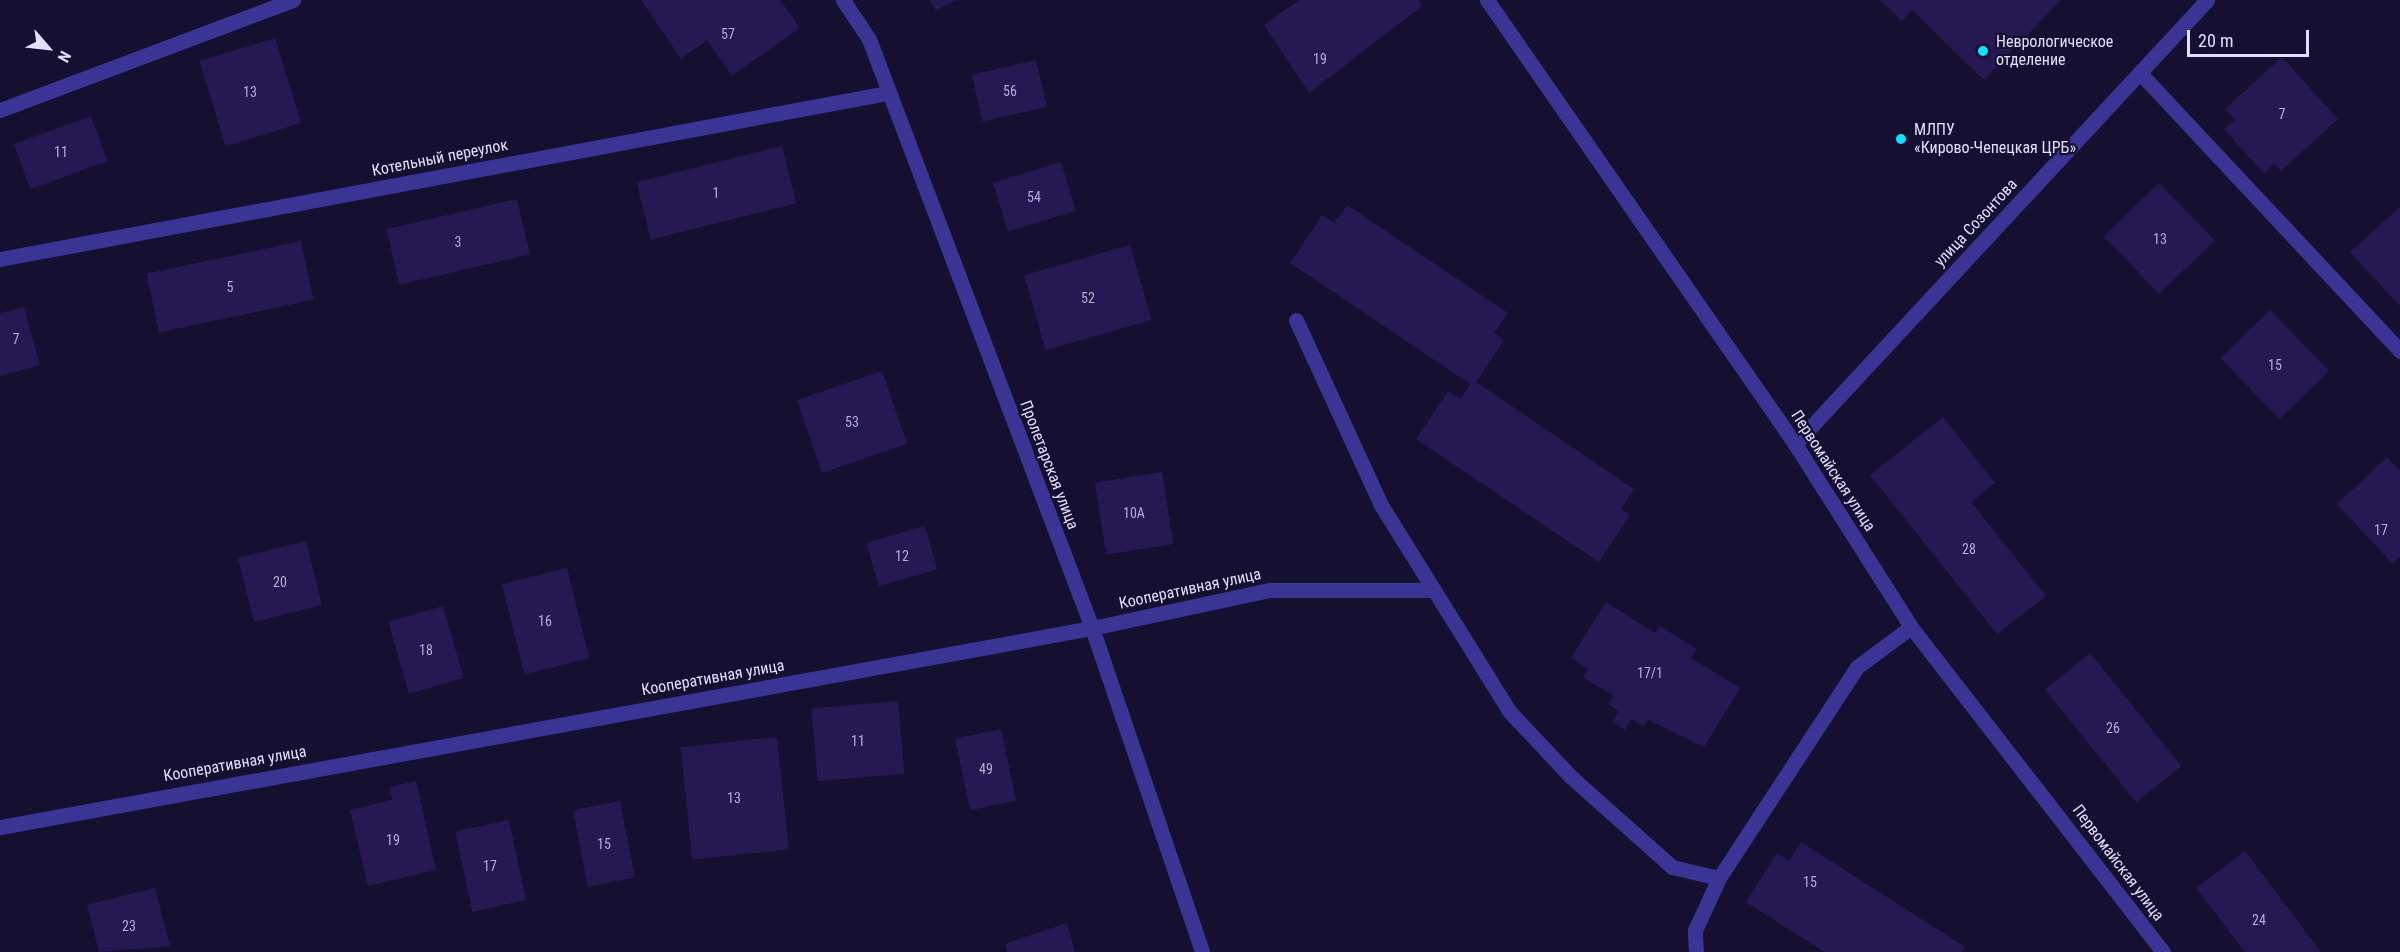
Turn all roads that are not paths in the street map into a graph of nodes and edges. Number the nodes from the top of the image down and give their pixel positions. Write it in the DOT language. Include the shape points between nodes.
graph roads {
  1 [pos="293,0"];
  2 [pos="843,0"];
  3 [pos="1487,0"];
  4 [pos="2207,0"];
  5 [pos="2140,73"];
  6 [pos="887,93"];
  7 [pos="0,110"];
  8 [pos="0,259"];
  9 [pos="1296,320"];
  10 [pos="2400,351"];
  11 [pos="1796,444"];
  12 [pos="1434,590"];
  13 [pos="1911,627"];
  14 [pos="1092,628"];
  15 [pos="0,827"];
  16 [pos="1719,878"];
  17 [pos="1202,952"];
  18 [pos="1695,952"];
  19 [pos="2163,952"];
  1 -- 7 [label="street"];
  2 -- 6 [label="street, Пролетарская улица" via="869,39"];
  3 -- 11 [label="street, Первомайская улица"];
  4 -- 5 [label="street, улица Созонтова"];
  5 -- 10 [label="street"];
  5 -- 11 [label="street, улица Созонтова"];
  6 -- 8 [label="street, Котельный переулок"];
  6 -- 14 [label="street, Пролетарская улица"];
  9 -- 12 [label="street" via="1381,505"];
  11 -- 13 [label="street, Первомайская улица"];
  12 -- 14 [label="street, Кооперативная улица" via="1270,590"];
  12 -- 16 [label="street" via="1510,712 1570,776 1672,867"];
  13 -- 16 [label="street" via="1857,667"];
  13 -- 19 [label="street, Первомайская улица"];
  14 -- 15 [label="street, Кооперативная улица"];
  14 -- 17 [label="street, Пролетарская улица"];
  16 -- 18 [label="street" via="1695,930"];
}
